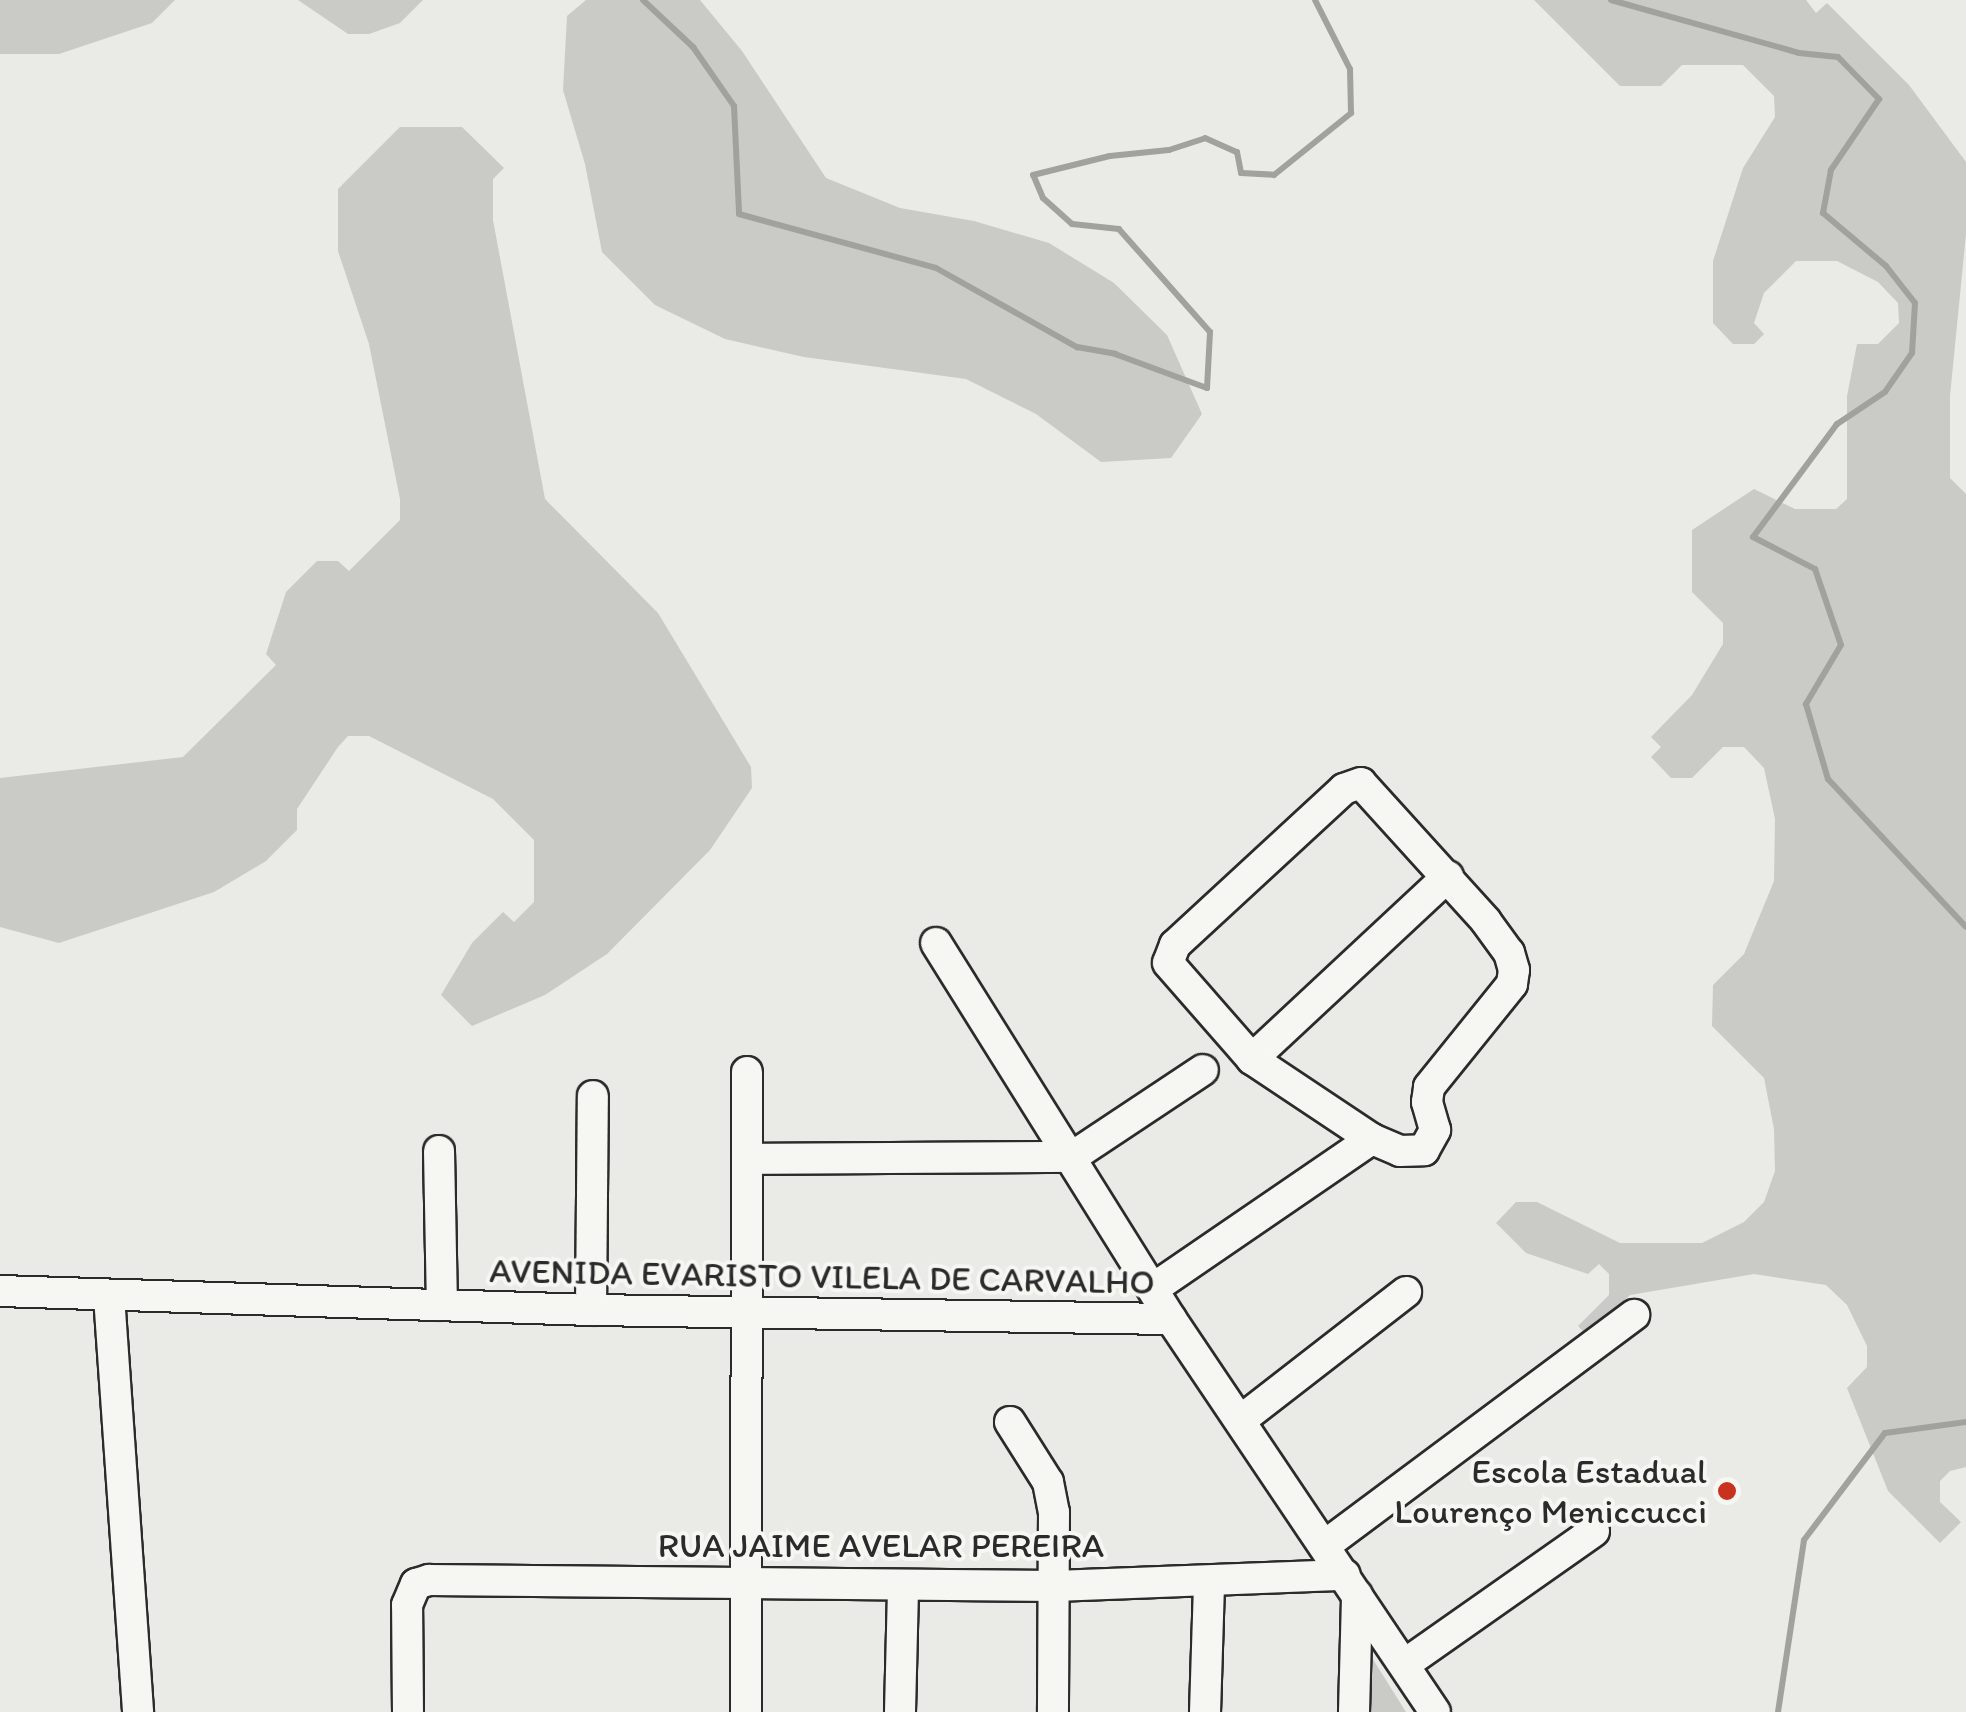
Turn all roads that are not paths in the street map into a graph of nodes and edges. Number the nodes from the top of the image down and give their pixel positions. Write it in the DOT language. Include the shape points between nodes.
graph roads {
  1 [pos="1448,876"];
  2 [pos="936,943"];
  3 [pos="1252,1058"];
  4 [pos="1203,1070"];
  5 [pos="747,1072"];
  6 [pos="593,1096"];
  7 [pos="1372,1139"];
  8 [pos="440,1152"];
  9 [pos="1072,1157"];
  10 [pos="747,1159"];
  11 [pos="1154,1288"];
  12 [pos="0,1291"];
  13 [pos="1406,1292"];
  14 [pos="109,1296"];
  15 [pos="442,1305"];
  16 [pos="591,1310"];
  17 [pos="750,1314"];
  18 [pos="1634,1315"];
  19 [pos="1170,1319"];
  20 [pos="1242,1420"];
  21 [pos="1010,1422"];
  22 [pos="1594,1532"];
  23 [pos="1324,1546"];
  24 [pos="746,1582"];
  25 [pos="1208,1582"];
  26 [pos="903,1585"];
  27 [pos="1351,1585"];
  28 [pos="1055,1586"];
  29 [pos="1405,1664"];
  30 [pos="138,1712"];
  31 [pos="408,1712"];
  32 [pos="746,1712"];
  33 [pos="900,1712"];
  34 [pos="1052,1712"];
  35 [pos="1205,1712"];
  36 [pos="1354,1712"];
  37 [pos="1435,1712"];
  1 -- 3 [label="street"];
  1 -- 3 [label="street" via="1360,783 1344,788 1268,858 1175,945 1168,963"];
  1 -- 7 [label="street" via="1509,953 1512,984 1429,1086 1435,1130 1424,1150 1400,1151"];
  2 -- 9 [label="street"];
  3 -- 7 [label="street"];
  4 -- 9 [label="street"];
  5 -- 10 [label="street"];
  6 -- 16 [label="street"];
  7 -- 11 [label="street"];
  8 -- 15 [label="street"];
  9 -- 10 [label="street"];
  9 -- 11 [label="street"];
  10 -- 17 [label="street"];
  11 -- 19 [label="street"];
  12 -- 14 [label="street, AVENIDA EVARISTO VILELA DE CARVALHO"];
  13 -- 20 [label="street"];
  14 -- 15 [label="street, AVENIDA EVARISTO VILELA DE CARVALHO"];
  14 -- 30 [label="street"];
  15 -- 16 [label="street, AVENIDA EVARISTO VILELA DE CARVALHO"];
  16 -- 17 [label="street, AVENIDA EVARISTO VILELA DE CARVALHO"];
  17 -- 19 [label="street, AVENIDA EVARISTO VILELA DE CARVALHO"];
  17 -- 24 [label="street"];
  18 -- 23 [label="street"];
  19 -- 20 [label="street, AVENIDA EVARISTO VILELA DE CARVALHO"];
  20 -- 23 [label="street, AVENIDA EVARISTO VILELA DE CARVALHO"];
  21 -- 28 [label="street" via="1048,1482"];
  22 -- 29 [label="street"];
  23 -- 27 [label="street, AVENIDA EVARISTO VILELA DE CARVALHO"];
  24 -- 26 [label="street, RUA JAIME AVELAR PEREIRA"];
  24 -- 31 [label="street, RUA JAIME AVELAR PEREIRA" via="416,1584 407,1605"];
  24 -- 32 [label="street"];
  25 -- 27 [label="street, RUA JAIME AVELAR PEREIRA"];
  25 -- 28 [label="street, RUA JAIME AVELAR PEREIRA"];
  25 -- 35 [label="street"];
  26 -- 28 [label="street, RUA JAIME AVELAR PEREIRA"];
  26 -- 33 [label="street"];
  27 -- 29 [label="street, AVENIDA EVARISTO VILELA DE CARVALHO"];
  27 -- 36 [label="street"];
  28 -- 34 [label="street"];
  29 -- 37 [label="street, AVENIDA EVARISTO VILELA DE CARVALHO"];
}
